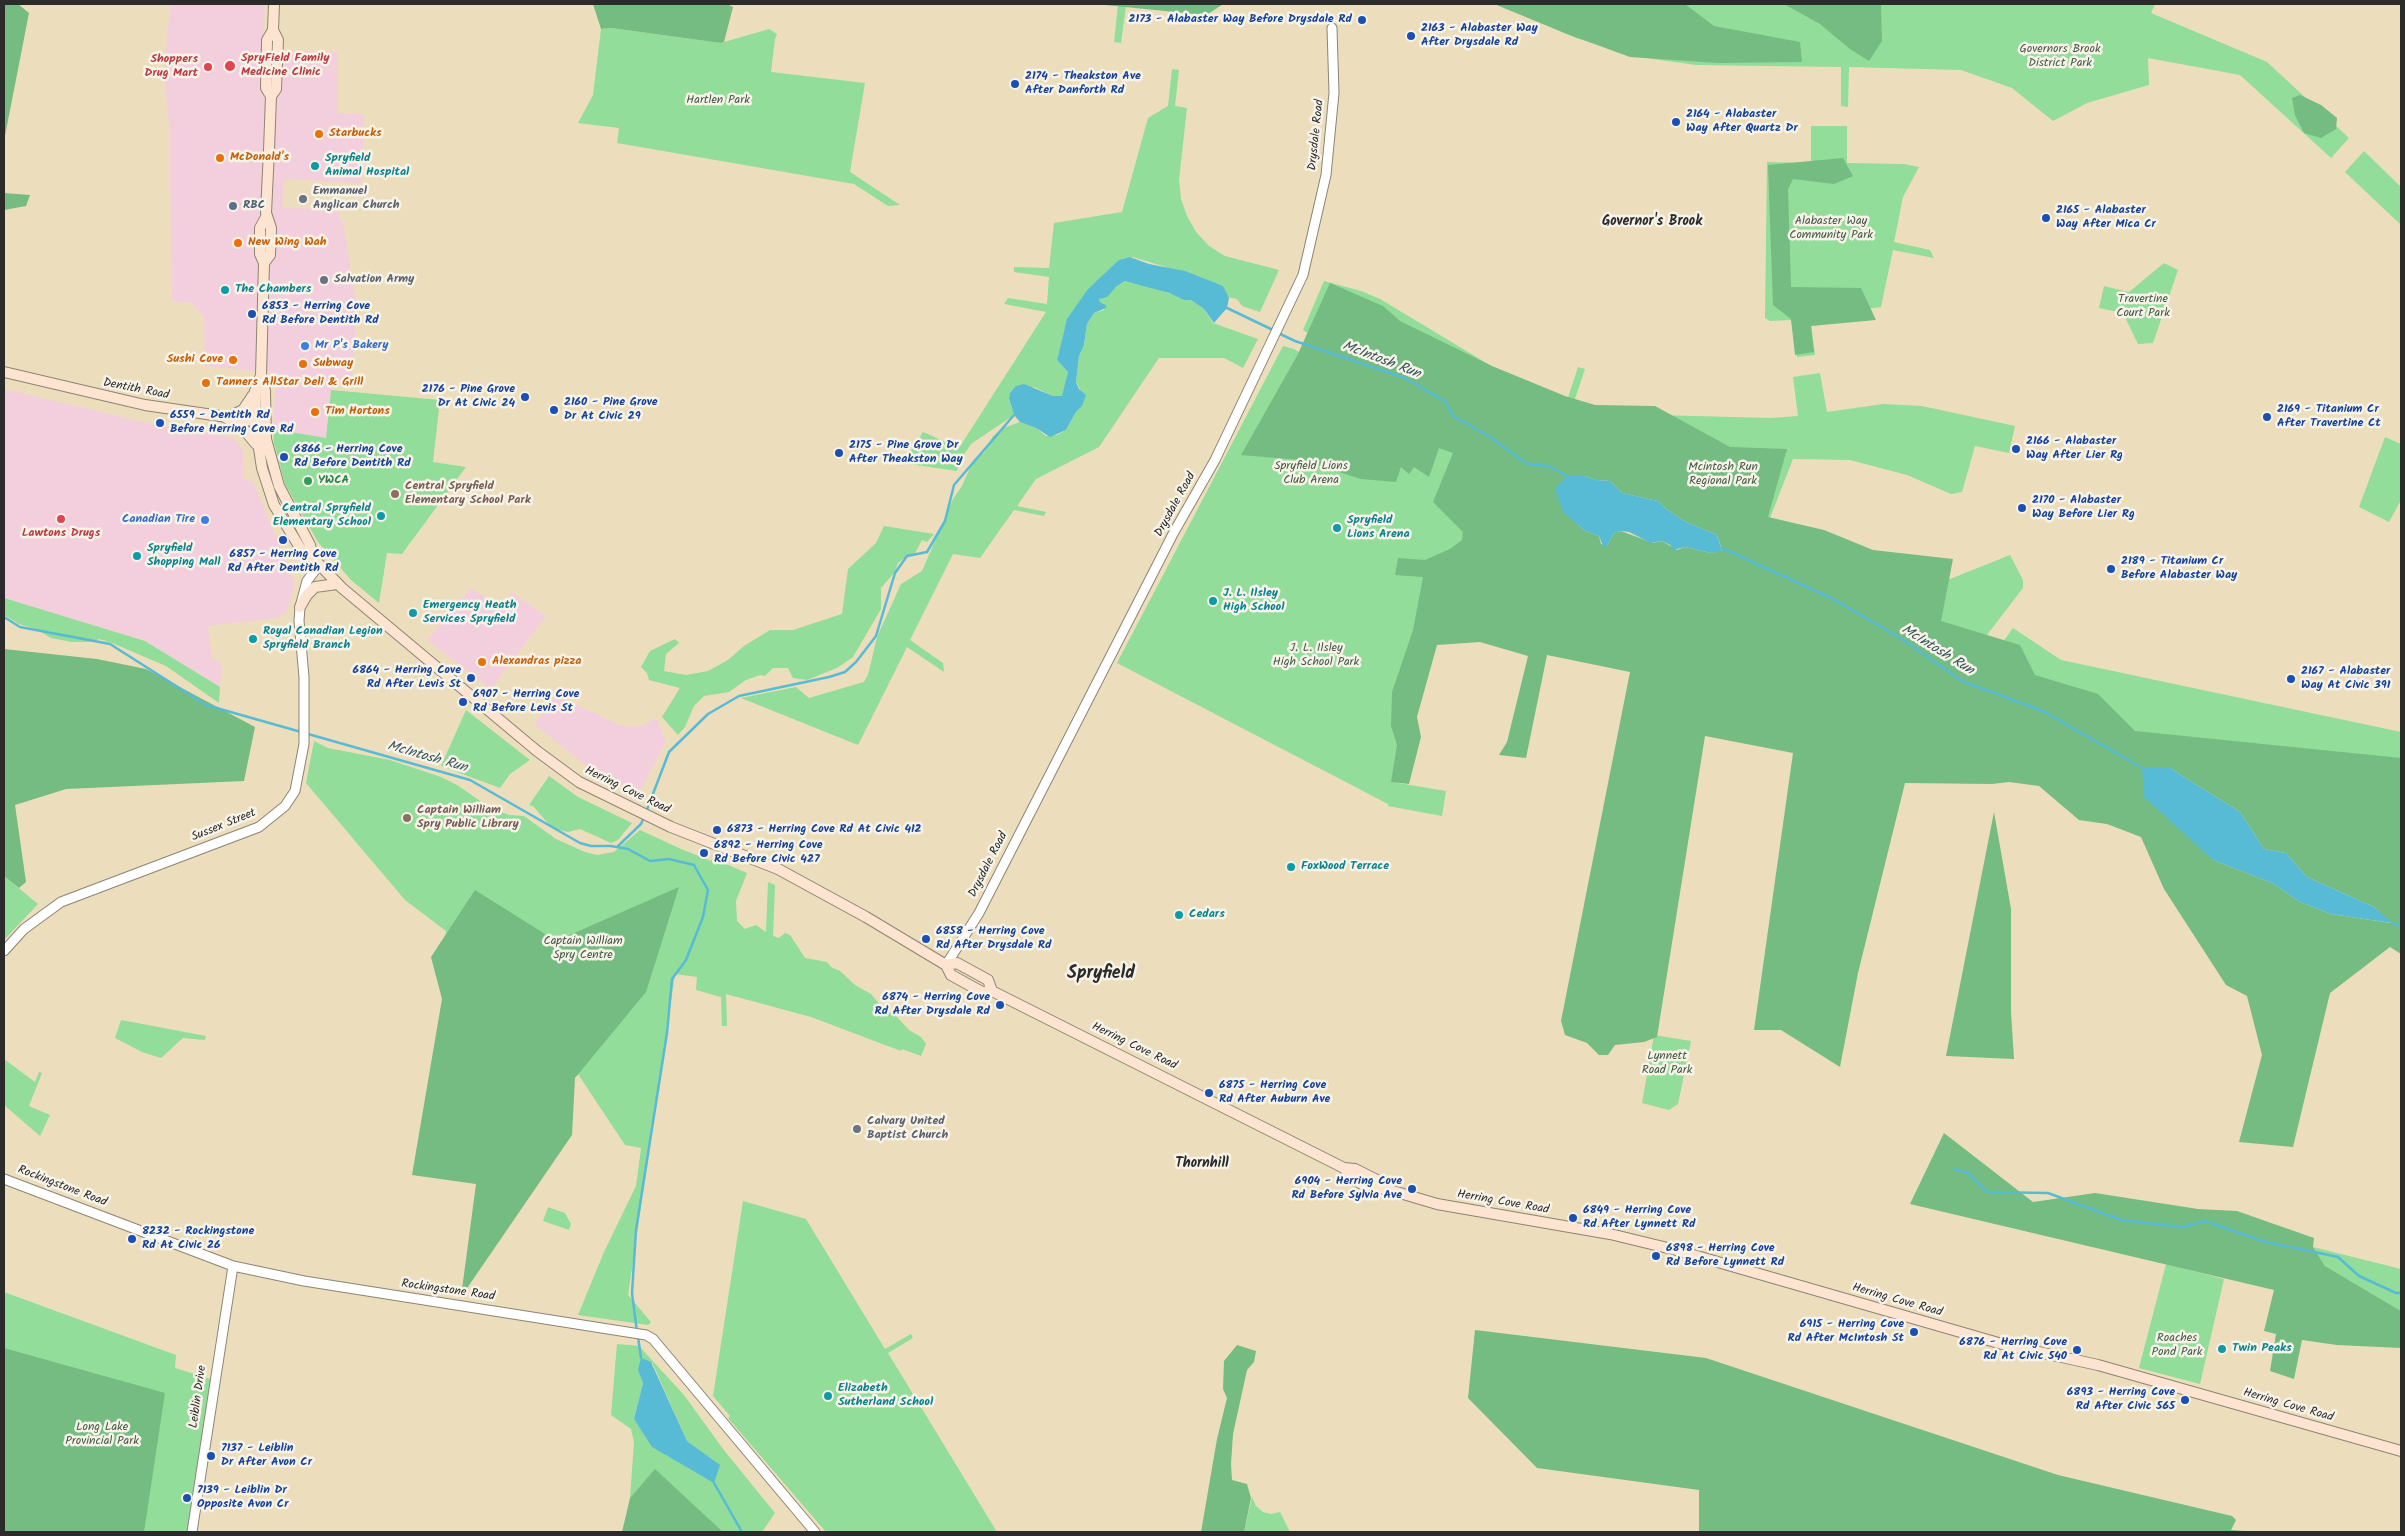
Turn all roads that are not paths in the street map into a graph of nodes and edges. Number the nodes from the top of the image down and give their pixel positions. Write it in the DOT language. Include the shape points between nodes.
graph roads {
  1 [pos="274,4"];
  2 [pos="1332,28"];
  3 [pos="4,372"];
  4 [pos="261,375"];
  5 [pos="254,391"];
  6 [pos="225,418"];
  7 [pos="260,422"];
  8 [pos="257,446"];
  9 [pos="316,562"];
  10 [pos="337,584"];
  11 [pos="300,606"];
  12 [pos="4,951"];
  13 [pos="946,965"];
  14 [pos="4,1178"];
  15 [pos="233,1266"];
  16 [pos="2401,1450"];
  17 [pos="192,1532"];
  18 [pos="815,1532"];
  1 -- 4 [label="main road, Herring Cove Road" via="273,30 278,40 276,89 271,96 266,217 260,228 260,254 264,263"];
  2 -- 13 [label="street, Drysdale Road" via="1334,93 1326,175 1303,275 1215,460 1174,532 979,913"];
  3 -- 6 [label="main road, Dentith Road" via="127,402"];
  4 -- 5 [label="main road, Herring Cove Road"];
  4 -- 7 [label="main road, Herring Cove Road" via="265,390"];
  5 -- 6 [label="main road" via="243,410"];
  5 -- 7 [label="main road, Herring Cove Road"];
  6 -- 7 [label="main road, Dentith Road"];
  6 -- 8 [label="main road" via="246,432"];
  7 -- 8 [label="main road, Herring Cove Road"];
  7 -- 9 [label="main road, Herring Cove Road" via="287,504"];
  8 -- 9 [label="main road, Herring Cove Road" via="274,505 302,552"];
  9 -- 10 [label="main road, Herring Cove Road"];
  9 -- 11 [label="street, Sussex Street" via="306,580"];
  10 -- 11 [label="main road" via="316,587"];
  10 -- 13 [label="main road, Herring Cove Road" via="579,782 658,821 778,870"];
  11 -- 12 [label="street, Sussex Street" via="304,740 295,791 281,810 259,827 69,898 39,916"];
  13 -- 16 [label="main road, Herring Cove Road" via="957,963 988,980 992,991 1344,1168 1350,1178 1373,1190 1383,1188 1437,1204 1610,1234 1676,1250 2002,1344 2098,1365"];
  14 -- 15 [label="street, Rockingstone Road"];
  15 -- 17 [label="street, Leiblin Drive"];
  15 -- 18 [label="street, Rockingstone Road" via="304,1281 646,1335 653,1339"];
}
